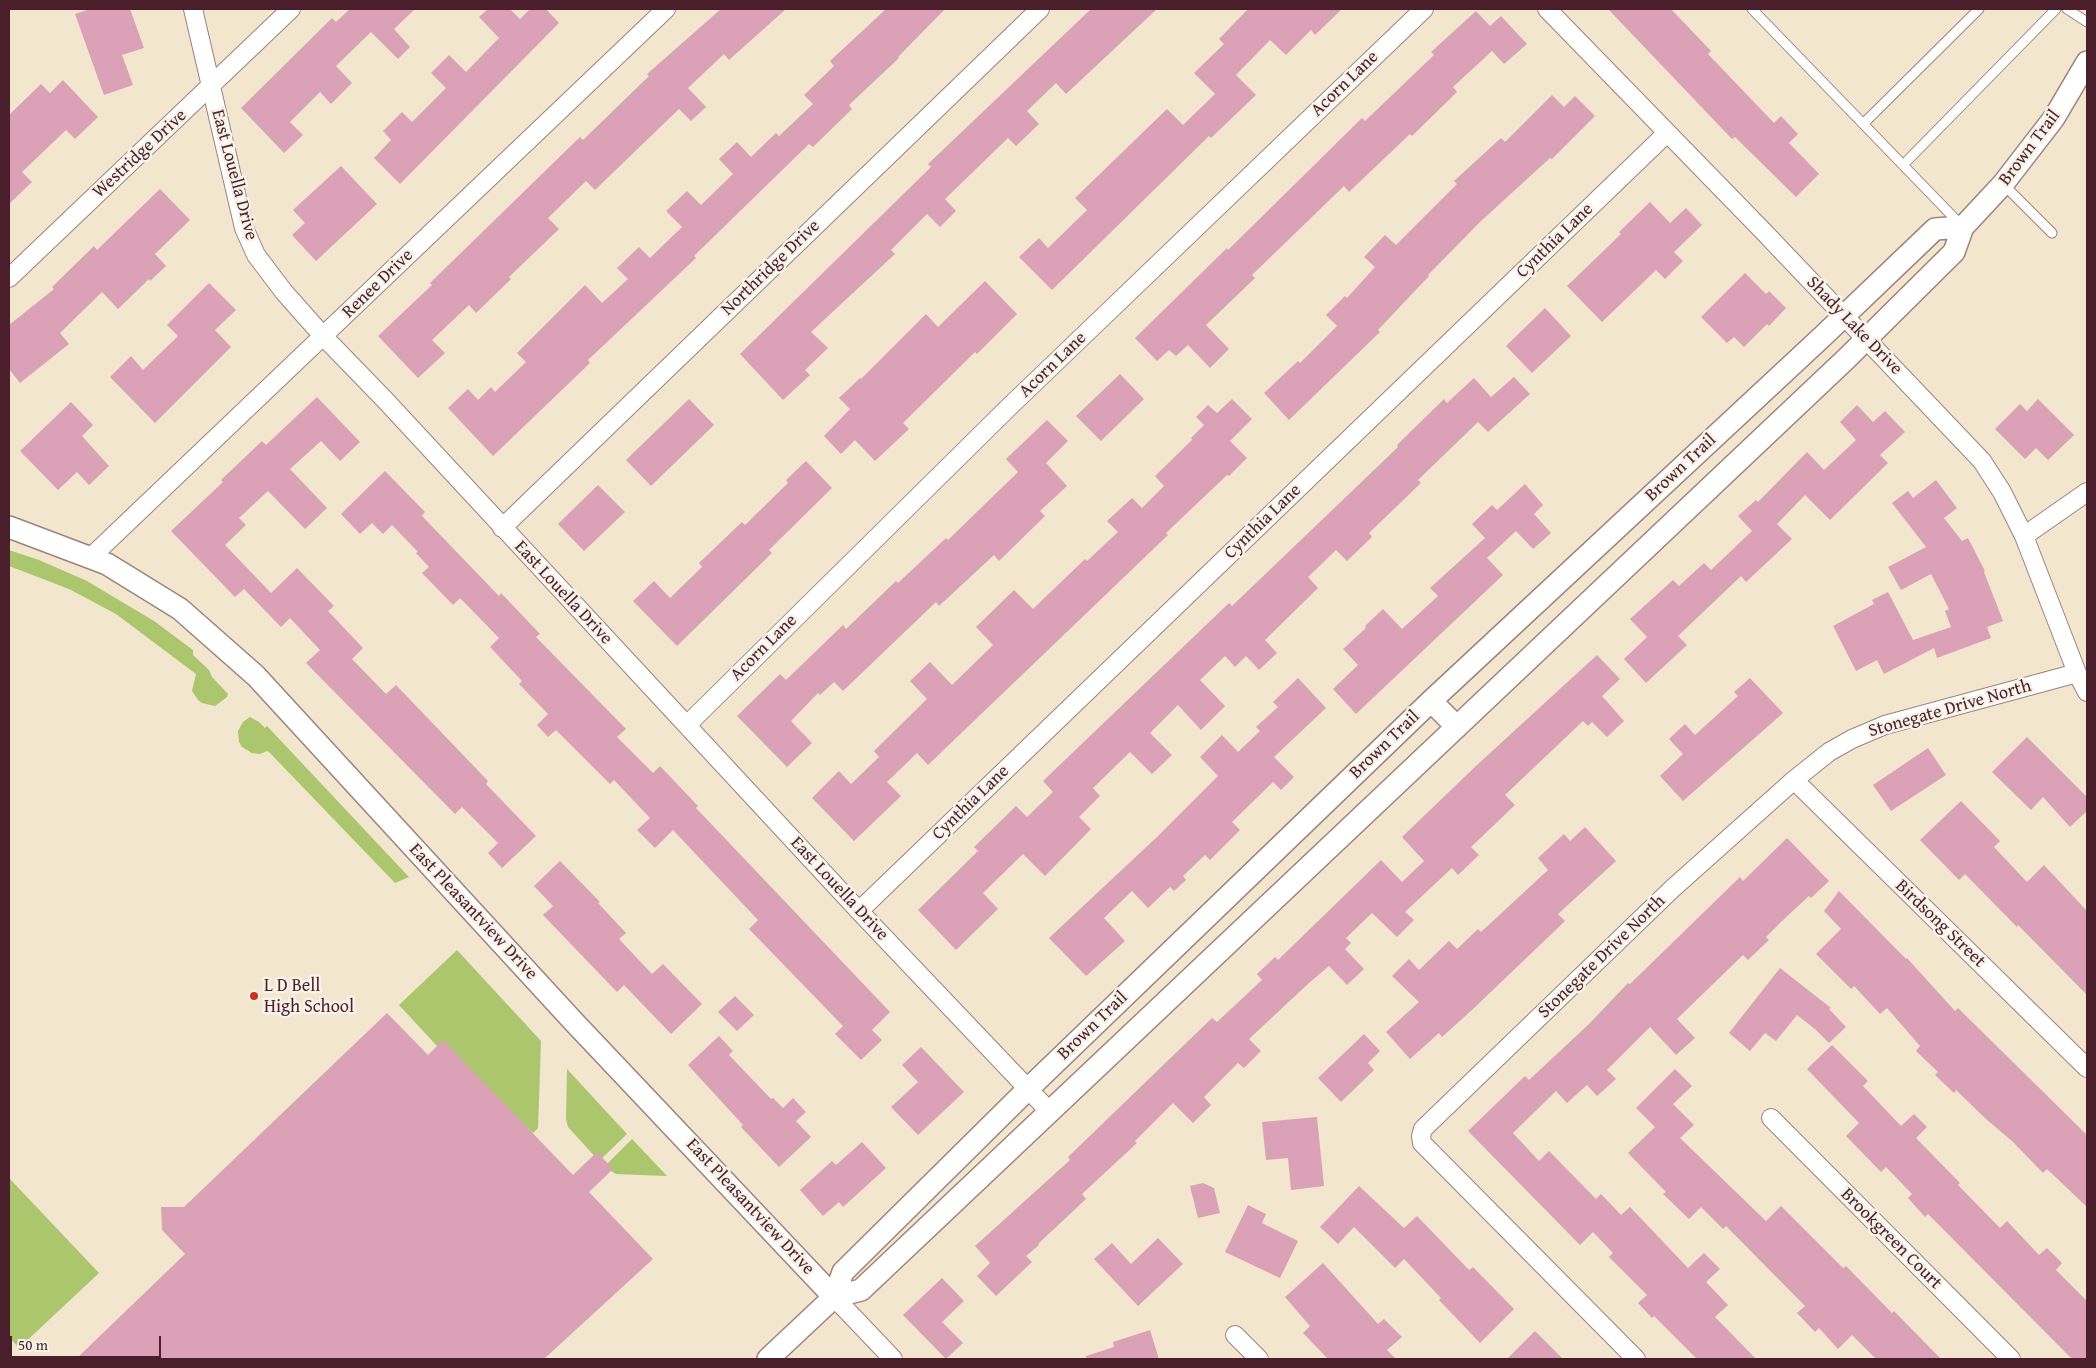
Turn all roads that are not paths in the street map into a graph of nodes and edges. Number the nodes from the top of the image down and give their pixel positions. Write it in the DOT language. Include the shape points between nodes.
graph roads {
  1 [pos="193,9"];
  2 [pos="292,9"];
  3 [pos="666,9"];
  4 [pos="1040,9"];
  5 [pos="1424,9"];
  6 [pos="1547,9"];
  7 [pos="1752,9"];
  8 [pos="1978,9"];
  9 [pos="2056,9"];
  10 [pos="2067,9"];
  11 [pos="2087,22"];
  12 [pos="2085,70"];
  13 [pos="211,87"];
  14 [pos="1863,124"];
  15 [pos="1667,133"];
  16 [pos="1903,165"];
  17 [pos="2004,184"];
  18 [pos="1963,227"];
  19 [pos="2052,233"];
  20 [pos="9,278"];
  21 [pos="1844,316"];
  22 [pos="323,336"];
  23 [pos="1866,339"];
  24 [pos="2087,492"];
  25 [pos="9,527"];
  26 [pos="502,528"];
  27 [pos="2024,536"];
  28 [pos="90,558"];
  29 [pos="2076,673"];
  30 [pos="2087,692"];
  31 [pos="1431,701"];
  32 [pos="687,725"];
  33 [pos="1457,727"];
  34 [pos="1794,780"];
  35 [pos="859,911"];
  36 [pos="2087,1068"];
  37 [pos="1028,1088"];
  38 [pos="1050,1112"];
  39 [pos="1771,1118"];
  40 [pos="834,1296"];
  41 [pos="1235,1334"];
  42 [pos="768,1359"];
  43 [pos="893,1359"];
  44 [pos="1259,1359"];
  45 [pos="1636,1359"];
  46 [pos="2011,1359"];
  1 -- 13 [label="street, East Louella Drive"];
  2 -- 13 [label="street, Westridge Drive"];
  3 -- 22 [label="street, Renee Drive"];
  4 -- 26 [label="street, Northridge Drive"];
  5 -- 32 [label="street, Acorn Lane" via="1009,408"];
  6 -- 15 [label="street, Shady Lake Drive"];
  7 -- 14 [label="lane"];
  8 -- 14 [label="lane"];
  9 -- 16 [label="lane"];
  10 -- 11 [label="lane"];
  12 -- 17 [label="street, Brown Trail" via="2054,118"];
  13 -- 20 [label="street, Westridge Drive"];
  13 -- 22 [label="street, East Louella Drive" via="244,228 256,255"];
  14 -- 16 [label="lane"];
  15 -- 21 [label="street, Shady Lake Drive"];
  15 -- 35 [label="street, Cynthia Lane"];
  16 -- 18 [label="lane"];
  17 -- 18 [label="street, Brown Trail"];
  17 -- 19 [label="lane"];
  18 -- 21 [label="street, Brown Trail" via="1935,229"];
  18 -- 23 [label="street, Brown Trail" via="1954,252"];
  21 -- 23 [label="street, Shady Lake Drive"];
  21 -- 31 [label="street, Brown Trail"];
  22 -- 26 [label="street, East Louella Drive"];
  22 -- 28 [label="street, Renee Drive"];
  23 -- 27 [label="street, Shady Lake Drive" via="1982,461"];
  23 -- 33 [label="street, Brown Trail"];
  24 -- 27 [label="street"];
  25 -- 28 [label="street, East Pleasantview Drive"];
  26 -- 32 [label="street, East Louella Drive"];
  27 -- 29 [label="street, Shady Lake Drive"];
  28 -- 40 [label="street, East Pleasantview Drive" via="107,564 180,609 256,676 580,1028"];
  29 -- 30 [label="street, Shady Lake Drive"];
  29 -- 34 [label="street, Stonegate Drive North" via="1885,725 1829,752"];
  31 -- 33 [label="street"];
  31 -- 37 [label="street, Brown Trail"];
  32 -- 35 [label="street, East Louella Drive"];
  33 -- 38 [label="street, Brown Trail"];
  34 -- 36 [label="street, Birdsong Street"];
  34 -- 45 [label="street, Stonegate Drive North" via="1672,889 1423,1129 1421,1136 1422,1143"];
  35 -- 37 [label="street, East Louella Drive"];
  37 -- 38 [label="street, East Louella Drive"];
  37 -- 40 [label="street, Brown Trail" via="843,1272"];
  38 -- 40 [label="street, Brown Trail" via="861,1290"];
  39 -- 46 [label="street, Brookgreen Court"];
  40 -- 42 [label="street, Brown Trail"];
  40 -- 43 [label="street, East Pleasantview Drive"];
  41 -- 44 [label="street"];
}
